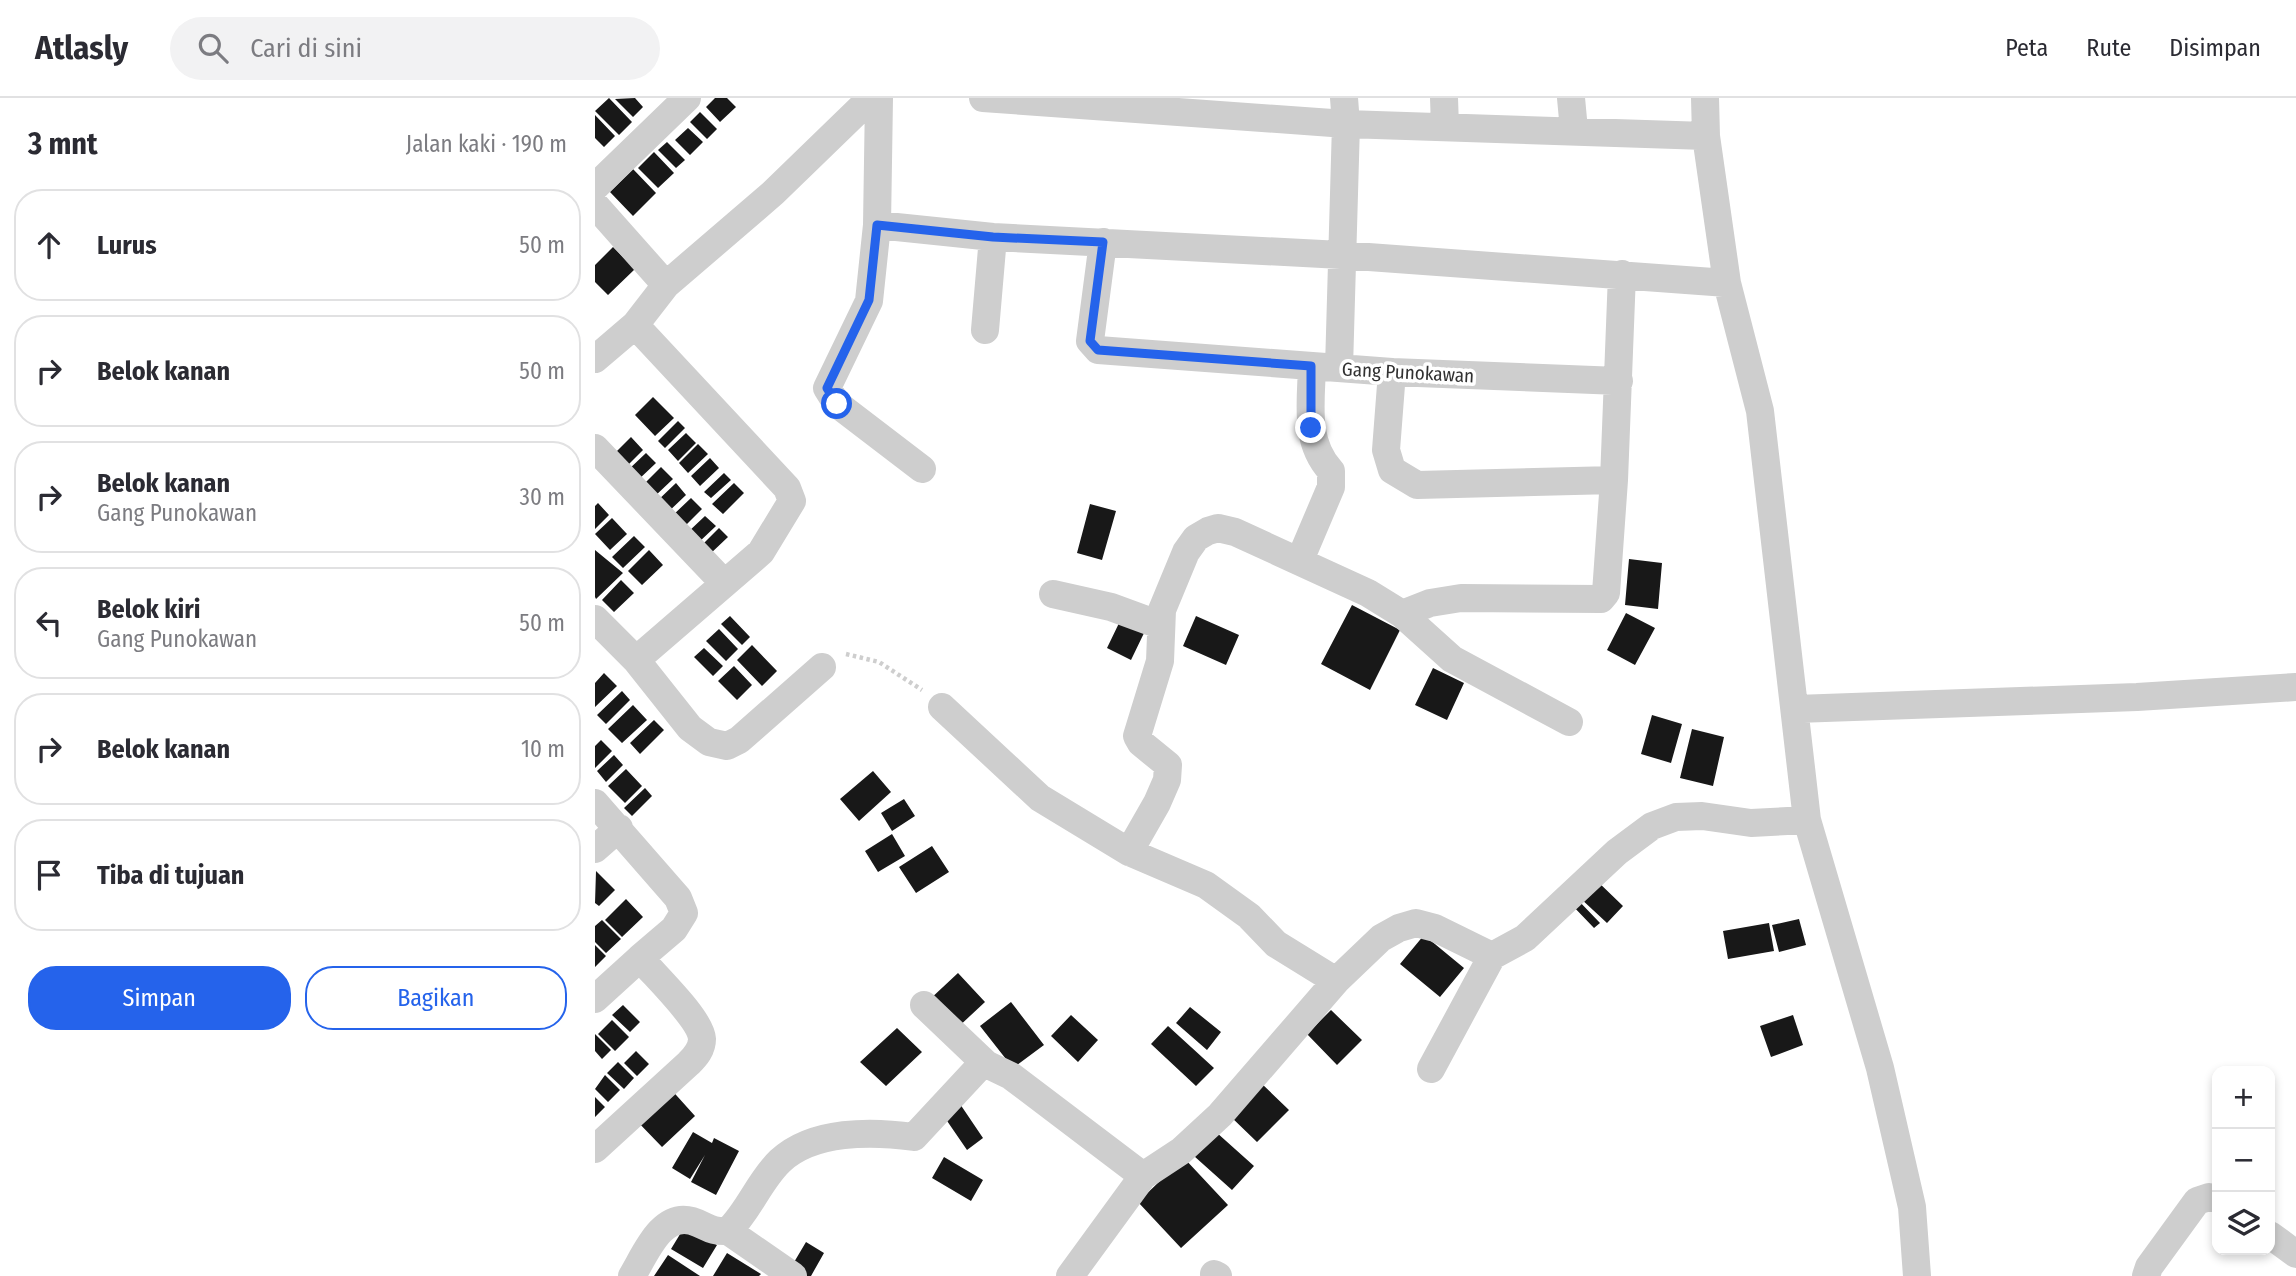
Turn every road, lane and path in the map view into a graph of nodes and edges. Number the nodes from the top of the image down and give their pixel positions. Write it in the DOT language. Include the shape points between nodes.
graph roads {
  1 [pos="687,98"];
  2 [pos="871,98"];
  3 [pos="879,98"];
  4 [pos="983,98"];
  5 [pos="1444,98"];
  6 [pos="1571,98"];
  7 [pos="1705,98"];
  8 [pos="1345,111"];
  9 [pos="1445,127"];
  10 [pos="1574,130"];
  11 [pos="1706,136"];
  12 [pos="595,187"];
  13 [pos="595,205"];
  14 [pos="877,225"];
  15 [pos="993,237"];
  16 [pos="1103,242"];
  17 [pos="1341,255"];
  18 [pos="1622,274"];
  19 [pos="1727,283"];
  20 [pos="666,285"];
  21 [pos="635,325"];
  22 [pos="985,330"];
  23 [pos="595,359"];
  24 [pos="1325,367"];
  25 [pos="1392,372"];
  26 [pos="1619,381"];
  27 [pos="595,448"];
  28 [pos="922,469"];
  29 [pos="1614,480"];
  30 [pos="1300,560"];
  31 [pos="724,583"];
  32 [pos="1053,594"];
  33 [pos="1402,614"];
  34 [pos="595,619"];
  35 [pos="1160,625"];
  36 [pos="636,660"];
  37 [pos="822,667"];
  38 [pos="2296,687"];
  39 [pos="942,707"];
  40 [pos="1796,709"];
  41 [pos="1569,722"];
  42 [pos="595,803"];
  43 [pos="1807,820"];
  44 [pos="619,828"];
  45 [pos="595,849"];
  46 [pos="1129,852"];
  47 [pos="1492,956"];
  48 [pos="640,958"];
  49 [pos="1335,981"];
  50 [pos="595,999"];
  51 [pos="924,1005"];
  52 [pos="986,1064"];
  53 [pos="1431,1069"];
  54 [pos="595,1149"];
  55 [pos="1143,1176"];
  56 [pos="2212,1198"];
  57 [pos="728,1231"];
  58 [pos="2275,1239"];
  59 [pos="2296,1254"];
  60 [pos="632,1276"];
  61 [pos="793,1276"];
  62 [pos="1070,1276"];
  63 [pos="1917,1276"];
  64 [pos="2146,1276"];
  1 -- 12 [label="street"];
  2 -- 20 [label="street" via="773,193"];
  3 -- 14 [label="street"];
  4 -- 8 [label="street"];
  5 -- 9 [label="street"];
  6 -- 10 [label="street"];
  7 -- 11 [label="street"];
  8 -- 9 [label="street"];
  8 -- 17 [label="street"];
  9 -- 10 [label="street"];
  10 -- 11 [label="street"];
  11 -- 19 [label="street"];
  13 -- 20 [label="street"];
  14 -- 15 [label="street"];
  14 -- 28 [label="street" via="869,300 827,388 837,404"];
  15 -- 16 [label="street"];
  15 -- 22 [label="street"];
  16 -- 17 [label="street"];
  16 -- 24 [label="street, Gang Punokawan" via="1090,341 1098,350"];
  17 -- 18 [label="street"];
  17 -- 24 [label="street"];
  18 -- 19 [label="street"];
  18 -- 26 [label="street"];
  19 -- 40 [label="street" via="1760,411"];
  20 -- 21 [label="street"];
  21 -- 23 [label="street"];
  21 -- 31 [label="street" via="787,488 792,501 761,552"];
  24 -- 25 [label="street, Gang Punokawan"];
  24 -- 30 [label="street" via="1313,442 1318,457 1331,471 1331,487"];
  25 -- 26 [label="street, Gang Punokawan"];
  25 -- 29 [label="street" via="1386,450 1392,470 1417,485"];
  26 -- 29 [label="street"];
  27 -- 31 [label="street"];
  29 -- 33 [label="street" via="1606,593 1601,599 1461,598"];
  30 -- 33 [label="street"];
  30 -- 35 [label="street" via="1235,532 1208,531 1186,552"];
  31 -- 36 [label="street"];
  32 -- 35 [label="street" via="1111,607"];
  33 -- 41 [label="street" via="1452,659"];
  34 -- 36 [label="street"];
  35 -- 46 [label="street" via="1160,661 1137,736 1168,765 1167,780"];
  36 -- 37 [label="street" via="690,728 709,742 727,746"];
  37 -- 39 [label="path" via="836,654 879,662 910,679"];
  38 -- 40 [label="street"];
  39 -- 46 [label="street" via="1039,798"];
  40 -- 43 [label="street"];
  42 -- 44 [label="street"];
  43 -- 47 [label="street" via="1751,823 1676,817 1652,826 1617,852 1525,938"];
  43 -- 63 [label="street" via="1880,1068 1912,1207"];
  44 -- 45 [label="street"];
  44 -- 48 [label="street" via="678,898 684,913 674,929"];
  46 -- 49 [label="street" via="1206,886 1249,916 1276,944"];
  47 -- 49 [label="street" via="1416,923 1381,938"];
  47 -- 53 [label="street"];
  48 -- 50 [label="street"];
  48 -- 54 [label="street" via="697,1023 702,1038 699,1052"];
  49 -- 55 [label="street" via="1220,1115 1181,1151"];
  51 -- 52 [label="street"];
  52 -- 55 [label="street" via="1011,1076"];
  52 -- 57 [label="street" via="914,1137 884,1133 816,1140 780,1161"];
  55 -- 62 [label="street"];
  56 -- 64 [label="street" via="2197,1201"];
  57 -- 60 [label="street" via="712,1231 691,1221 667,1225"];
  57 -- 61 [label="street"];
  58 -- 59 [label="street"];
}
